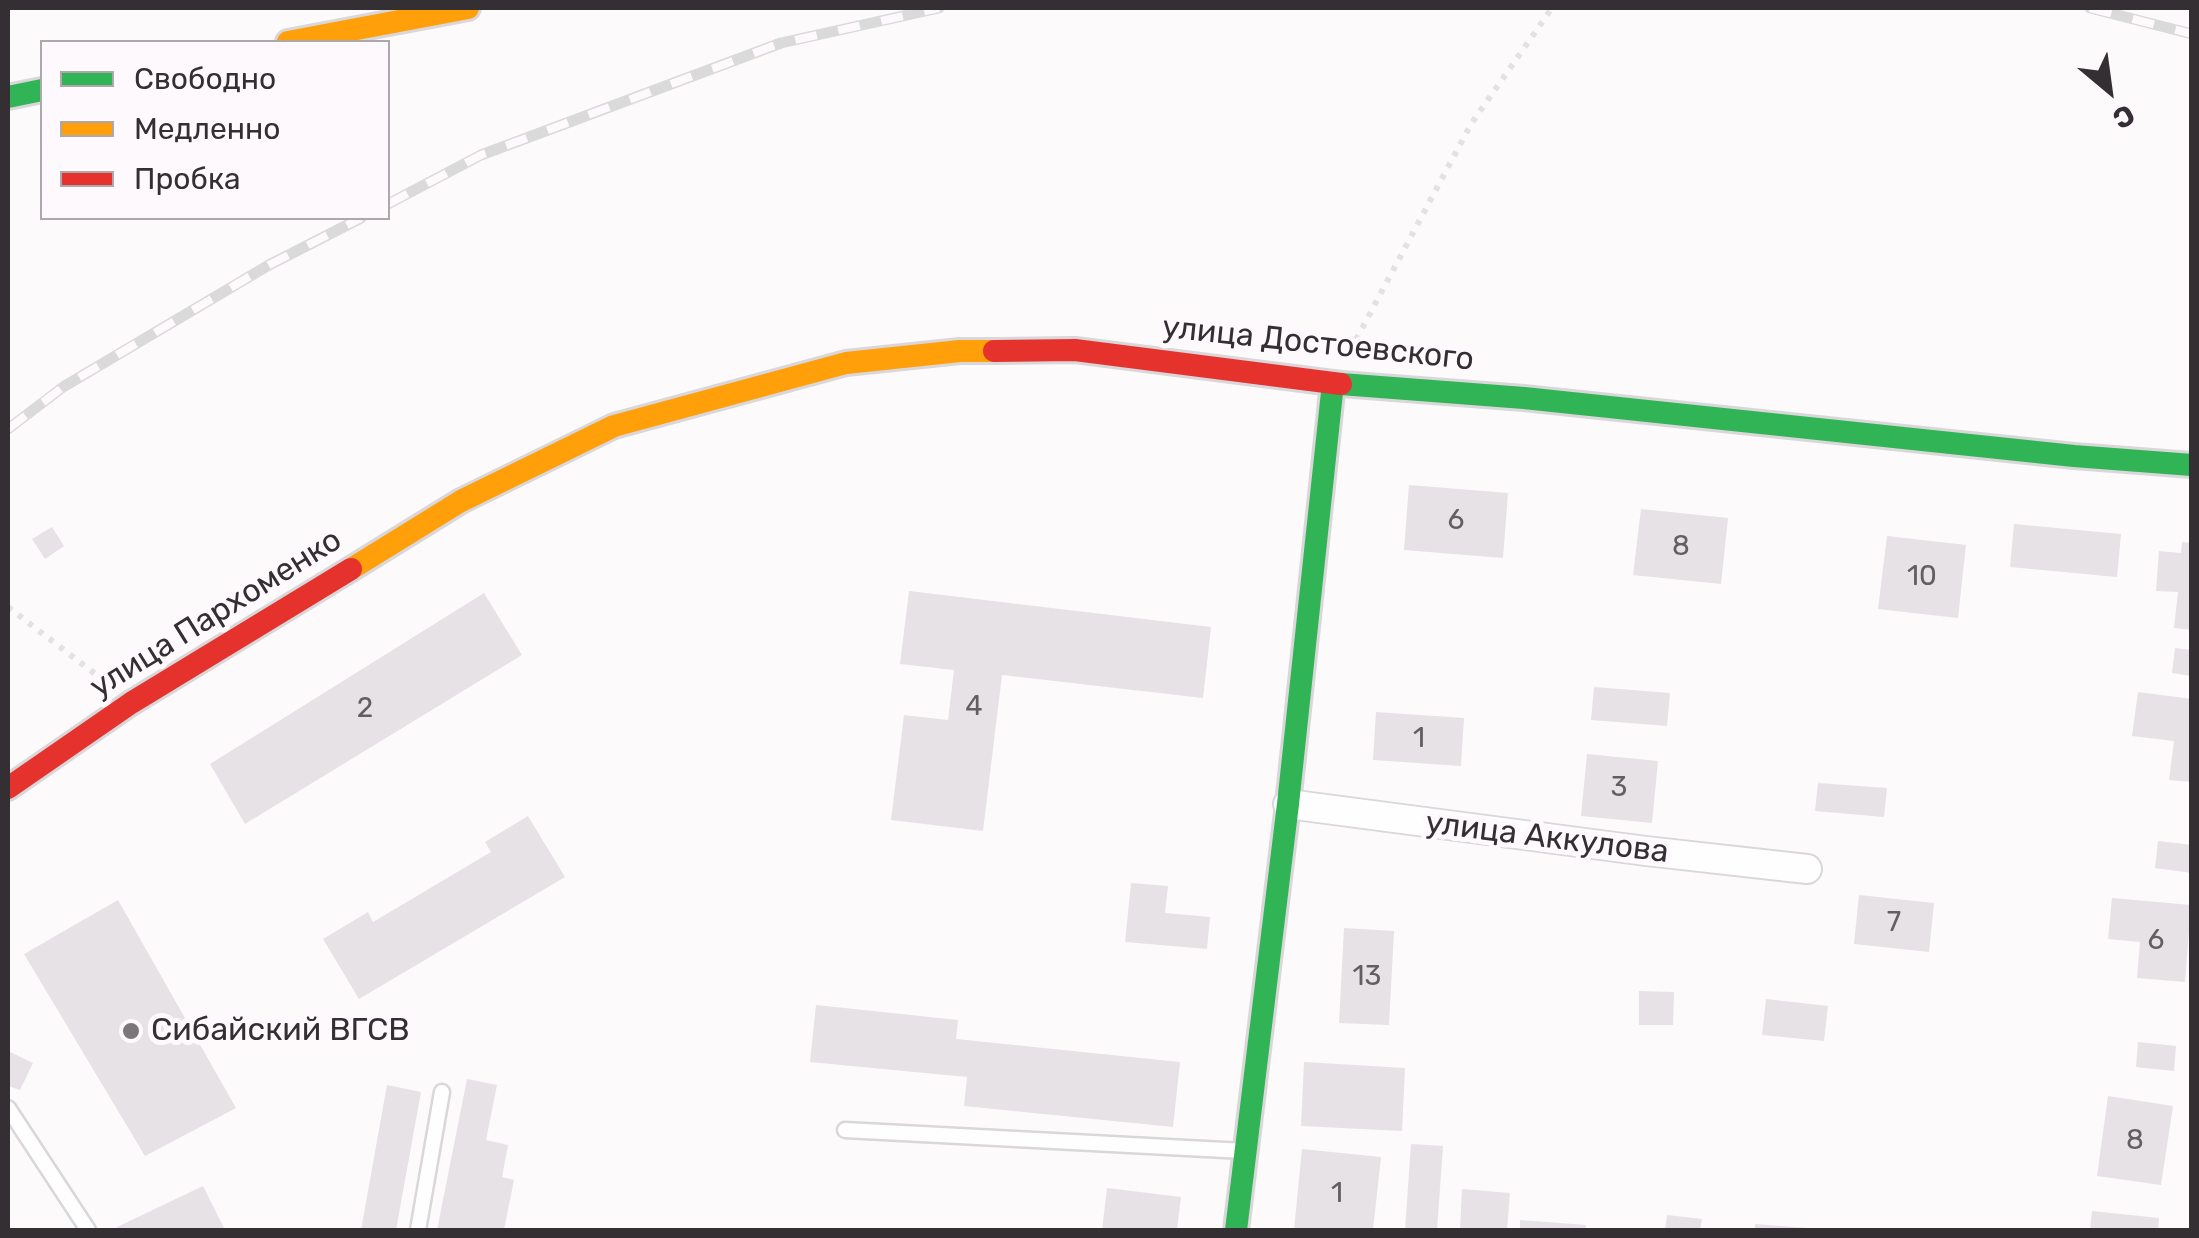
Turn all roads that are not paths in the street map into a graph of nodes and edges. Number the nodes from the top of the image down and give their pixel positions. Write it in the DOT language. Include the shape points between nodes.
graph roads {
  1 [pos="468,8"];
  2 [pos="299,40"];
  3 [pos="40,90"];
  4 [pos="8,97"];
  5 [pos="1333,383"];
  6 [pos="2192,446"];
  7 [pos="2151,461"];
  8 [pos="2192,465"];
  9 [pos="461,501"];
  10 [pos="8,788"];
  11 [pos="1288,804"];
  12 [pos="1808,869"];
  13 [pos="442,1092"];
  14 [pos="8,1108"];
  15 [pos="845,1130"];
  16 [pos="1245,1150"];
  17 [pos="88,1230"];
  18 [pos="418,1230"];
  19 [pos="1236,1230"];
  1 -- 2 [label="main road"];
  3 -- 4 [label="main road"];
  5 -- 7 [label="main road, улица Достоевского"];
  5 -- 9 [label="main road, улица Достоевского" via="1074,350 960,351 846,363 614,426"];
  5 -- 11 [label="main road"];
  6 -- 7 [label="main road"];
  7 -- 8 [label="main road, улица Достоевского"];
  9 -- 10 [label="main road, улица Пархоменко" via="132,702"];
  11 -- 12 [label="street, улица Аккулова"];
  11 -- 16 [label="main road"];
  13 -- 18 [label="lane"];
  14 -- 17 [label="lane"];
  15 -- 16 [label="lane"];
  16 -- 19 [label="main road"];
}
